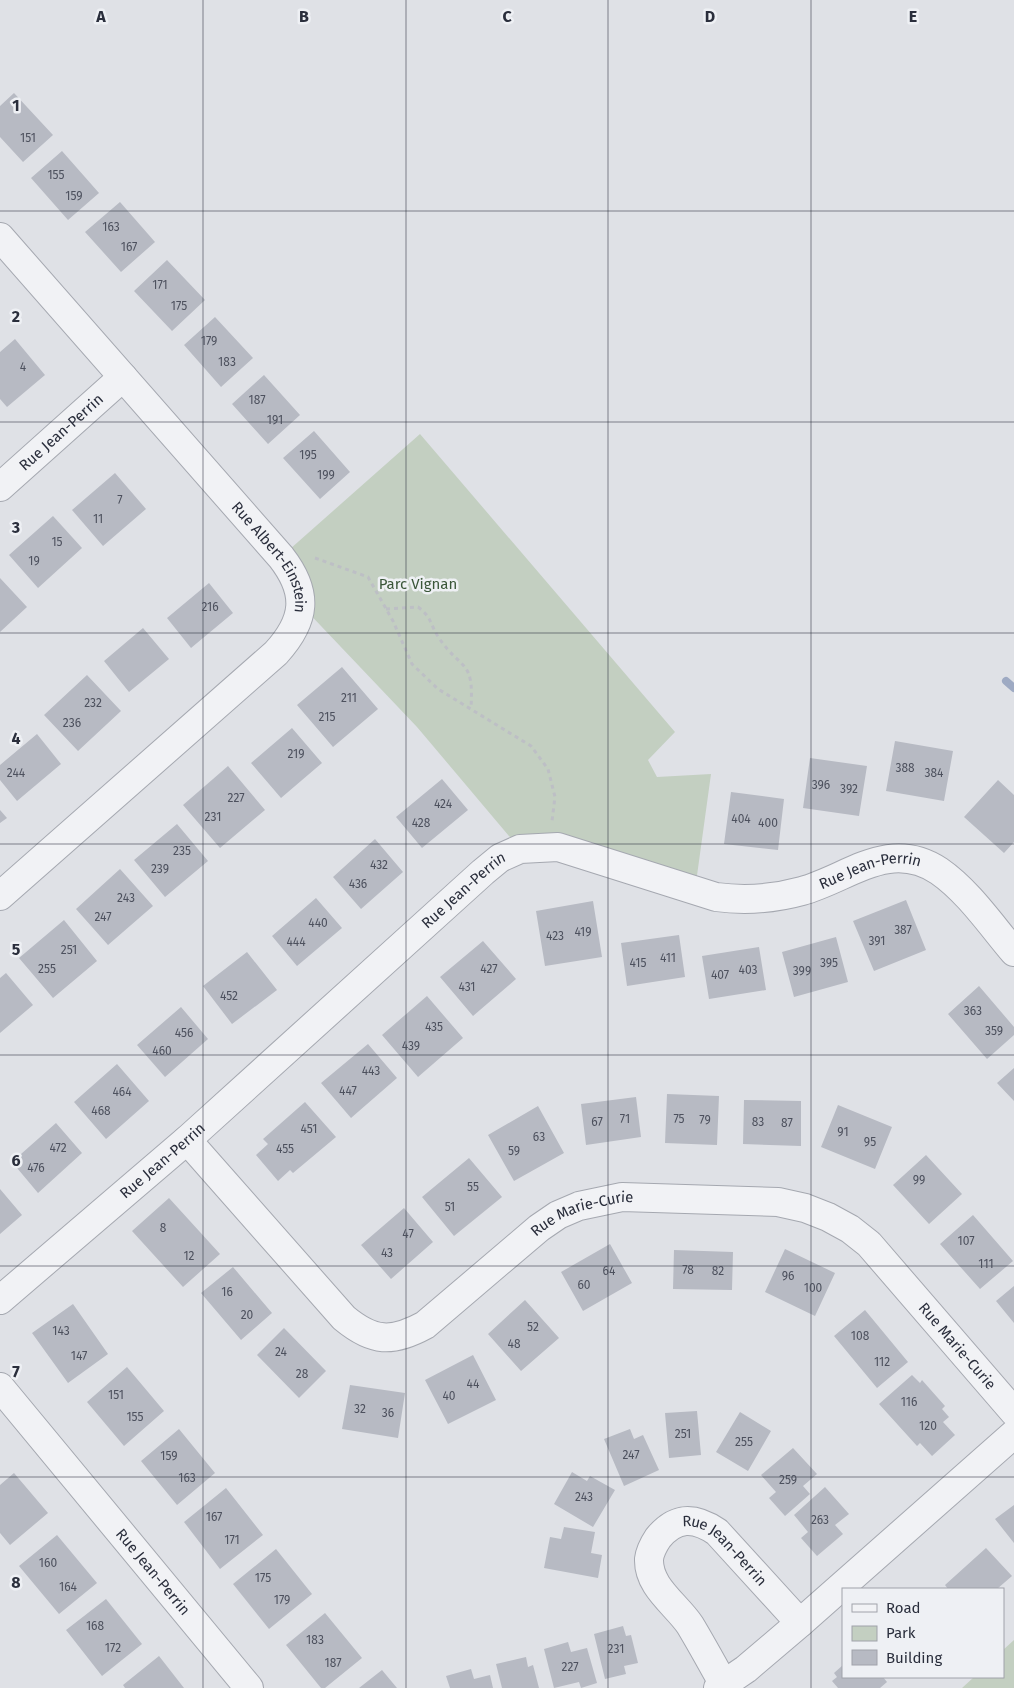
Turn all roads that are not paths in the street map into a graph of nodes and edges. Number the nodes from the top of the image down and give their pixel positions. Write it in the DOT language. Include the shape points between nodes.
graph roads {
  1 [pos="0,237"];
  2 [pos="124,377"];
  3 [pos="0,487"];
  4 [pos="0,896"];
  5 [pos="1014,952"];
  6 [pos="188,1140"];
  7 [pos="0,1300"];
  8 [pos="0,1387"];
  9 [pos="1014,1412"];
  10 [pos="1014,1434"];
  11 [pos="800,1623"];
  12 [pos="721,1686"];
  13 [pos="249,1688"];
  1 -- 2 [label="street, Rue Albert-Einstein"];
  2 -- 3 [label="street, Rue Jean-Perrin"];
  2 -- 4 [label="street, Rue Albert-Einstein" via="293,573 302,606 296,625 283,646"];
  5 -- 6 [label="street, Rue Jean-Perrin" via="956,886 939,871 921,862 879,860 805,890 760,900 740,900 716,897 558,847 520,849 500,858 483,872"];
  6 -- 7 [label="street, Rue Jean-Perrin"];
  6 -- 9 [label="street, Rue Marie-Curie" via="344,1318 360,1331 374,1336 391,1337 425,1325 539,1228 558,1215 585,1204 622,1197 778,1202 805,1208 850,1229 869,1244"];
  8 -- 13 [label="street, Rue Jean-Perrin"];
  10 -- 11 [label="street, Rue Jean-Perrin"];
  11 -- 12 [label="street, Rue Jean-Perrin"];
  11 -- 12 [label="street, Rue Jean-Perrin" via="717,1532 692,1520 682,1520 664,1530 649,1558 651,1573 688,1623"];
}
